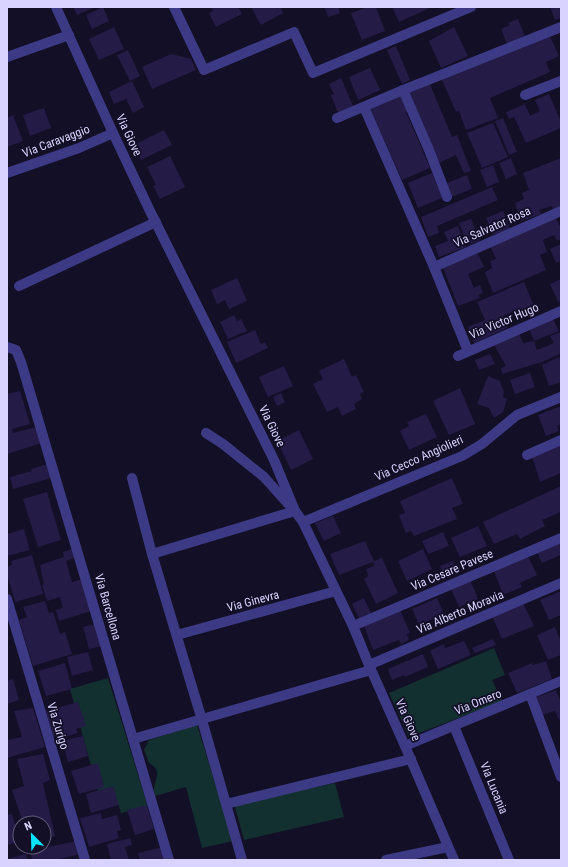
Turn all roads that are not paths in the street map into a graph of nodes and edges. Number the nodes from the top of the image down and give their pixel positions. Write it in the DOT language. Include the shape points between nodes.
graph roads {
  1 [pos="56,7"];
  2 [pos="174,7"];
  3 [pos="471,7"];
  4 [pos="561,27"];
  5 [pos="69,35"];
  6 [pos="7,57"];
  7 [pos="561,81"];
  8 [pos="403,90"];
  9 [pos="525,95"];
  10 [pos="364,107"];
  11 [pos="337,118"];
  12 [pos="113,133"];
  13 [pos="7,173"];
  14 [pos="447,197"];
  15 [pos="561,211"];
  16 [pos="156,222"];
  17 [pos="434,267"];
  18 [pos="19,286"];
  19 [pos="561,311"];
  20 [pos="7,347"];
  21 [pos="468,351"];
  22 [pos="458,356"];
  23 [pos="561,397"];
  24 [pos="206,433"];
  25 [pos="561,440"];
  26 [pos="527,455"];
  27 [pos="132,478"];
  28 [pos="295,511"];
  29 [pos="303,522"];
  30 [pos="561,538"];
  31 [pos="152,554"];
  32 [pos="561,583"];
  33 [pos="336,592"];
  34 [pos="7,599"];
  35 [pos="353,626"];
  36 [pos="177,635"];
  37 [pos="370,668"];
  38 [pos="561,681"];
  39 [pos="530,694"];
  40 [pos="202,720"];
  41 [pos="454,726"];
  42 [pos="133,739"];
  43 [pos="405,746"];
  44 [pos="410,759"];
  45 [pos="561,777"];
  46 [pos="226,804"];
  47 [pos="448,847"];
  48 [pos="85,860"];
  49 [pos="169,860"];
  50 [pos="242,860"];
  51 [pos="386,860"];
  52 [pos="454,860"];
  53 [pos="509,860"];
  1 -- 5 [label="street, Via Giove"];
  2 -- 3 [label="street" via="204,70 294,32 313,73"];
  4 -- 8 [label="street"];
  5 -- 6 [label="street"];
  5 -- 12 [label="street, Via Giove"];
  7 -- 9 [label="street"];
  8 -- 10 [label="street"];
  8 -- 14 [label="street"];
  10 -- 11 [label="street"];
  10 -- 17 [label="street"];
  12 -- 13 [label="street, Via Caravaggio" via="79,148"];
  12 -- 16 [label="street, Via Giove"];
  15 -- 17 [label="street, Via Salvator Rosa"];
  16 -- 18 [label="street"];
  16 -- 28 [label="street, Via Giove" via="274,460"];
  17 -- 21 [label="street"];
  19 -- 21 [label="street, Via Victor Hugo"];
  20 -- 42 [label="street, Via Barcellona" via="16,350 21,362"];
  21 -- 22 [label="street, Via Victor Hugo"];
  23 -- 29 [label="street, Via Cecco Angiolieri" via="517,415 482,444 462,456"];
  24 -- 28 [label="street" via="264,477"];
  25 -- 26 [label="street"];
  27 -- 31 [label="street"];
  28 -- 29 [label="street, Via Giove"];
  28 -- 31 [label="street"];
  29 -- 33 [label="street, Via Giove"];
  30 -- 35 [label="street, Via Cesare Pavese"];
  31 -- 36 [label="street"];
  32 -- 37 [label="street, Via Alberto Moravia"];
  33 -- 35 [label="street, Via Giove"];
  33 -- 36 [label="street, Via Ginevra"];
  34 -- 48 [label="street, Via Zurigo"];
  35 -- 37 [label="street, Via Giove"];
  36 -- 40 [label="street"];
  37 -- 40 [label="street, Via Alberto Moravia"];
  37 -- 43 [label="street, Via Giove"];
  38 -- 39 [label="street, Via Omero"];
  39 -- 41 [label="street, Via Omero"];
  39 -- 45 [label="street"];
  40 -- 42 [label="street, Via Alberto Moravia"];
  40 -- 46 [label="street"];
  41 -- 43 [label="street, Via Omero"];
  41 -- 53 [label="street, Via Lucania"];
  42 -- 49 [label="street, Via Barcellona"];
  43 -- 44 [label="street, Via Giove"];
  44 -- 46 [label="street"];
  44 -- 47 [label="street, Via Giove"];
  46 -- 50 [label="street"];
  47 -- 51 [label="street"];
  47 -- 52 [label="street, Via Giove"];
}
